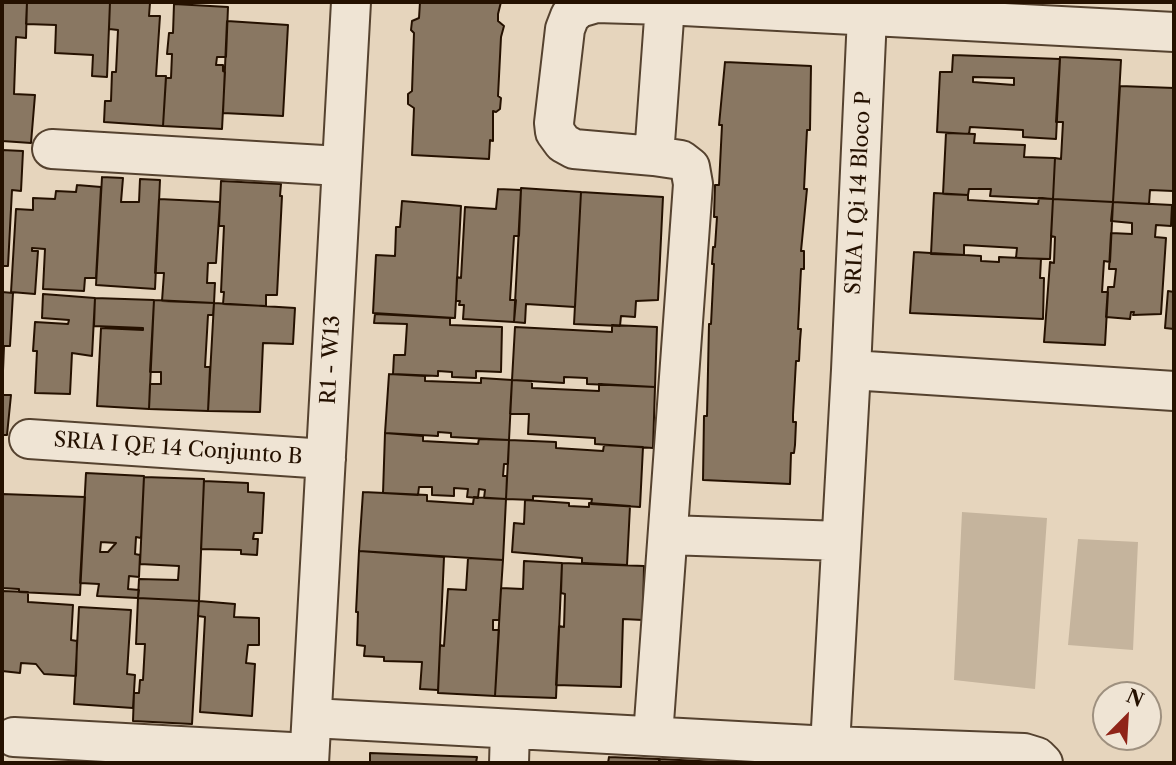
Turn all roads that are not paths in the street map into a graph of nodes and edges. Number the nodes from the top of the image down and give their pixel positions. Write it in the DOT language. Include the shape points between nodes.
graph roads {
  1 [pos="351,2"];
  2 [pos="665,5"];
  3 [pos="867,16"];
  4 [pos="1174,32"];
  5 [pos="51,149"];
  6 [pos="654,156"];
  7 [pos="341,166"];
  8 [pos="851,370"];
  9 [pos="1174,391"];
  10 [pos="29,439"];
  11 [pos="326,458"];
  12 [pos="668,535"];
  13 [pos="841,541"];
  14 [pos="653,736"];
  15 [pos="14,737"];
  16 [pos="310,745"];
  17 [pos="509,746"];
  18 [pos="830,746"];
  19 [pos="1043,763"];
  1 -- 7 [label="street, R1 - W13"];
  2 -- 3 [label="street"];
  2 -- 6 [label="street"];
  2 -- 6 [label="street" via="596,3 570,16 554,123 563,143 574,149"];
  3 -- 4 [label="street"];
  3 -- 8 [label="street, SRIA I Qi 14 Bloco P"];
  5 -- 7 [label="street"];
  6 -- 12 [label="street" via="681,160 690,167 693,184"];
  7 -- 11 [label="street, R1 - W13"];
  8 -- 9 [label="street"];
  8 -- 13 [label="street, SRIA I Qi 14 Bloco P"];
  10 -- 11 [label="street, SRIA I QE 14 Conjunto B"];
  11 -- 16 [label="street, R1 - W13"];
  12 -- 13 [label="street"];
  12 -- 14 [label="street"];
  13 -- 18 [label="street, SRIA I Qi 14 Bloco P"];
  14 -- 17 [label="street"];
  14 -- 18 [label="street"];
  15 -- 16 [label="street"];
  16 -- 17 [label="street"];
  18 -- 19 [label="street" via="1024,753"];
}
